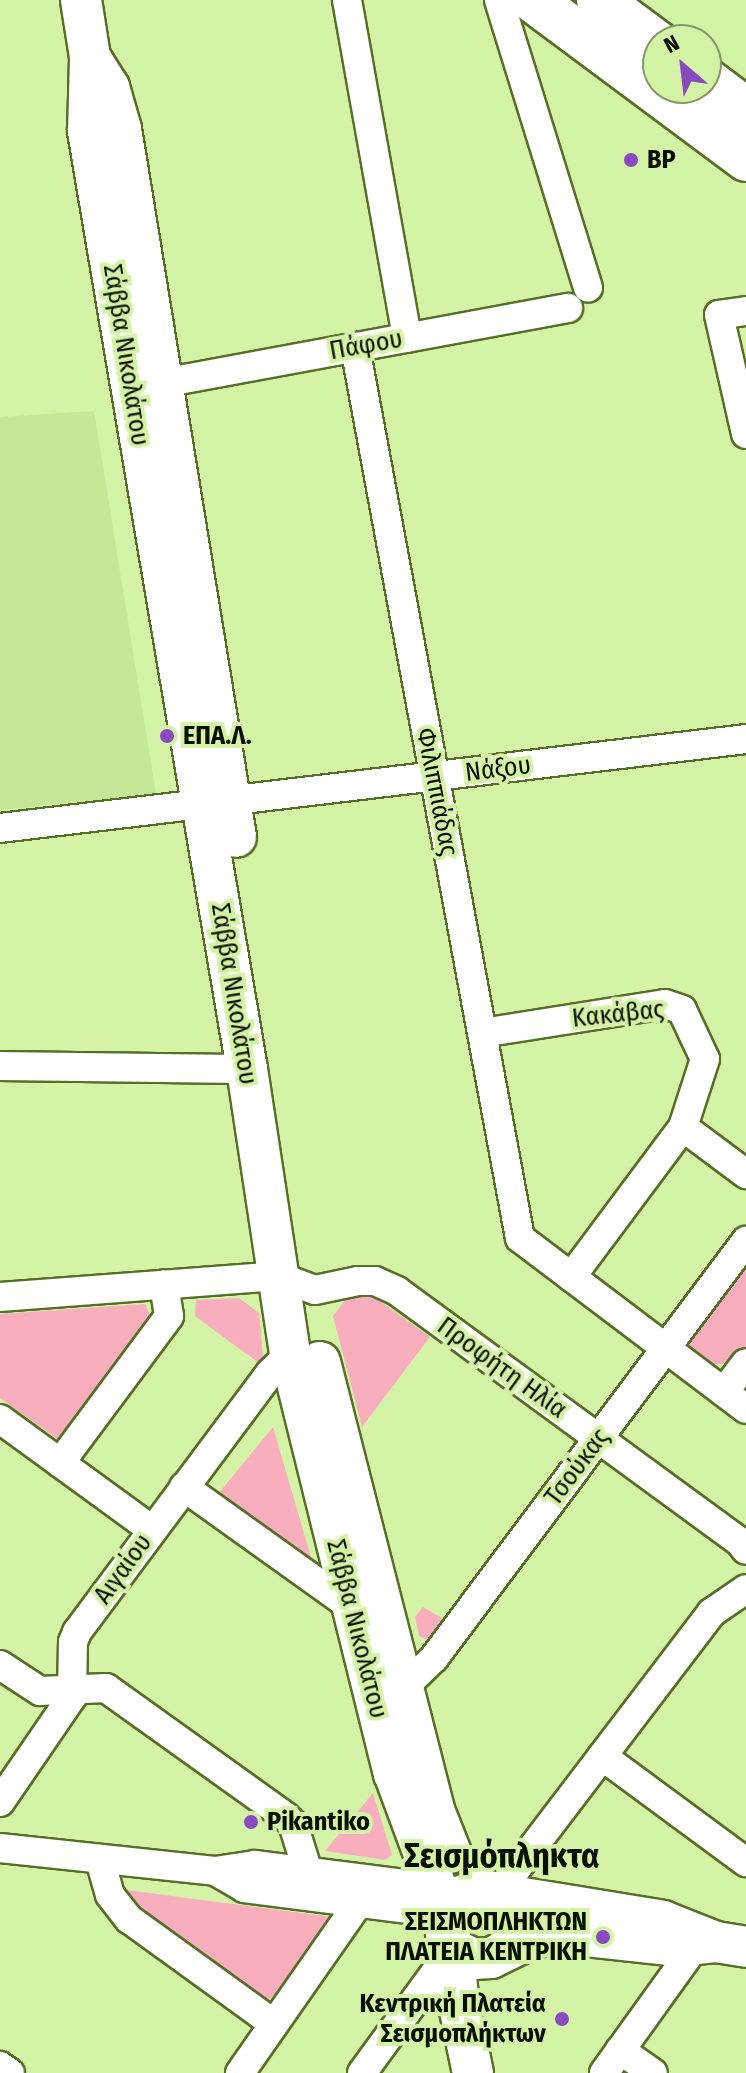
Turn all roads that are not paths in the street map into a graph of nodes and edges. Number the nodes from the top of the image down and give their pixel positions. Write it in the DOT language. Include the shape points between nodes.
graph roads {
  1 [pos="81,0"];
  2 [pos="347,0"];
  3 [pos="499,0"];
  4 [pos="533,0"];
  5 [pos="599,0"];
  6 [pos="642,32"];
  7 [pos="90,57"];
  8 [pos="722,92"];
  9 [pos="746,110"];
  10 [pos="746,159"];
  11 [pos="746,311"];
  12 [pos="407,338"];
  13 [pos="355,347"];
  14 [pos="163,383"];
  15 [pos="746,434"];
  16 [pos="746,739"];
  17 [pos="435,777"];
  18 [pos="216,804"];
  19 [pos="0,828"];
  20 [pos="482,1033"];
  21 [pos="0,1066"];
  22 [pos="247,1069"];
  23 [pos="683,1127"];
  24 [pos="746,1174"];
  25 [pos="746,1241"];
  26 [pos="571,1277"];
  27 [pos="291,1282"];
  28 [pos="164,1284"];
  29 [pos="0,1297"];
  30 [pos="666,1348"];
  31 [pos="290,1354"];
  32 [pos="746,1363"];
  33 [pos="735,1400"];
  34 [pos="0,1419"];
  35 [pos="599,1438"];
  36 [pos="60,1463"];
  37 [pos="184,1487"];
  38 [pos="152,1530"];
  39 [pos="746,1550"];
  40 [pos="746,1589"];
  41 [pos="353,1608"];
  42 [pos="0,1665"];
  43 [pos="402,1689"];
  44 [pos="72,1690"];
  45 [pos="602,1756"];
  46 [pos="0,1802"];
  47 [pos="0,1848"];
  48 [pos="100,1860"];
  49 [pos="746,1862"];
  50 [pos="215,1871"];
  51 [pos="308,1872"];
  52 [pos="358,1904"];
  53 [pos="475,1921"];
  54 [pos="720,1945"];
  55 [pos="274,2024"];
  56 [pos="612,2062"];
  57 [pos="0,2066"];
  58 [pos="10,2073"];
  59 [pos="240,2073"];
  60 [pos="362,2073"];
  61 [pos="473,2073"];
  62 [pos="499,2073"];
  63 [pos="653,2073"];
  1 -- 7 [label="street, Σάββα Νικολάτου"];
  2 -- 12 [label="street"];
  3 -- 12 [label="street, Πάφου" via="578,298"];
  4 -- 10 [label="main road"];
  5 -- 6 [label="main road"];
  7 -- 14 [label="street, Σάββα Νικολάτου" via="109,87 121,129"];
  7 -- 18 [label="street, Σάββα Νικολάτου" via="88,131"];
  8 -- 9 [label="main road"];
  11 -- 15 [label="street" via="719,315"];
  12 -- 13 [label="street, Πάφου"];
  13 -- 14 [label="street, Πάφου"];
  13 -- 17 [label="street, Φιλιππιάδας"];
  14 -- 18 [label="street, Σάββα Νικολάτου"];
  16 -- 17 [label="street, Νάξου"];
  17 -- 18 [label="street, Νάξου"];
  17 -- 20 [label="street, Φιλιππιάδας"];
  18 -- 19 [label="street, Νάξου"];
  18 -- 22 [label="street, Σάββα Νικολάτου"];
  18 -- 27 [label="street, Σάββα Νικολάτου"];
  20 -- 23 [label="street, Κακάβας" via="665,1004 682,1010 705,1059"];
  20 -- 26 [label="street, Φιλιππιάδας" via="520,1238"];
  21 -- 22 [label="street"];
  22 -- 27 [label="street, Σάββα Νικολάτου"];
  23 -- 24 [label="street"];
  23 -- 26 [label="street, Κακάβας"];
  25 -- 30 [label="street, Τσούκας"];
  26 -- 30 [label="street"];
  27 -- 28 [label="street, Προφήτη Ηλία"];
  27 -- 31 [label="street, Σάββα Νικολάτου"];
  27 -- 35 [label="street, Προφήτη Ηλία" via="321,1290 358,1281 387,1286"];
  27 -- 43 [label="street, Σάββα Νικολάτου"];
  28 -- 29 [label="street, Προφήτη Ηλία"];
  28 -- 36 [label="street" via="169,1316"];
  30 -- 33 [label="street"];
  30 -- 35 [label="street, Τσούκας"];
  31 -- 37 [label="street, Αιγαίου"];
  31 -- 41 [label="street, Σάββα Νικολάτου"];
  32 -- 33 [label="street"];
  34 -- 36 [label="street"];
  35 -- 39 [label="street, Προφήτη Ηλία"];
  35 -- 43 [label="street, Τσούκας" via="434,1658"];
  36 -- 38 [label="street"];
  37 -- 38 [label="street, Αιγαίου"];
  37 -- 41 [label="street"];
  38 -- 44 [label="street, Αιγαίου" via="77,1632"];
  40 -- 45 [label="street" via="711,1613"];
  41 -- 53 [label="street, Σάββα Νικολάτου" via="399,1791"];
  42 -- 44 [label="street" via="32,1689"];
  43 -- 53 [label="street, Σάββα Νικολάτου" via="434,1810"];
  44 -- 46 [label="street, Αιγαίου" via="62,1713"];
  44 -- 51 [label="street" via="106,1688 286,1817"];
  45 -- 49 [label="street"];
  45 -- 53 [label="street"];
  47 -- 48 [label="street"];
  48 -- 50 [label="street"];
  48 -- 55 [label="street" via="110,1895 129,1919"];
  50 -- 51 [label="street" via="244,1865"];
  50 -- 52 [label="street" via="244,1888"];
  51 -- 53 [label="street"];
  52 -- 53 [label="street"];
  52 -- 55 [label="street"];
  53 -- 54 [label="street" via="532,1938 559,1933"];
  53 -- 54 [label="street" via="663,1921"];
  53 -- 60 [label="street"];
  53 -- 61 [label="street"];
  53 -- 62 [label="street"];
  54 -- 56 [label="street"];
  55 -- 59 [label="street"];
  56 -- 63 [label="street"];
  57 -- 58 [label="street"];
}
